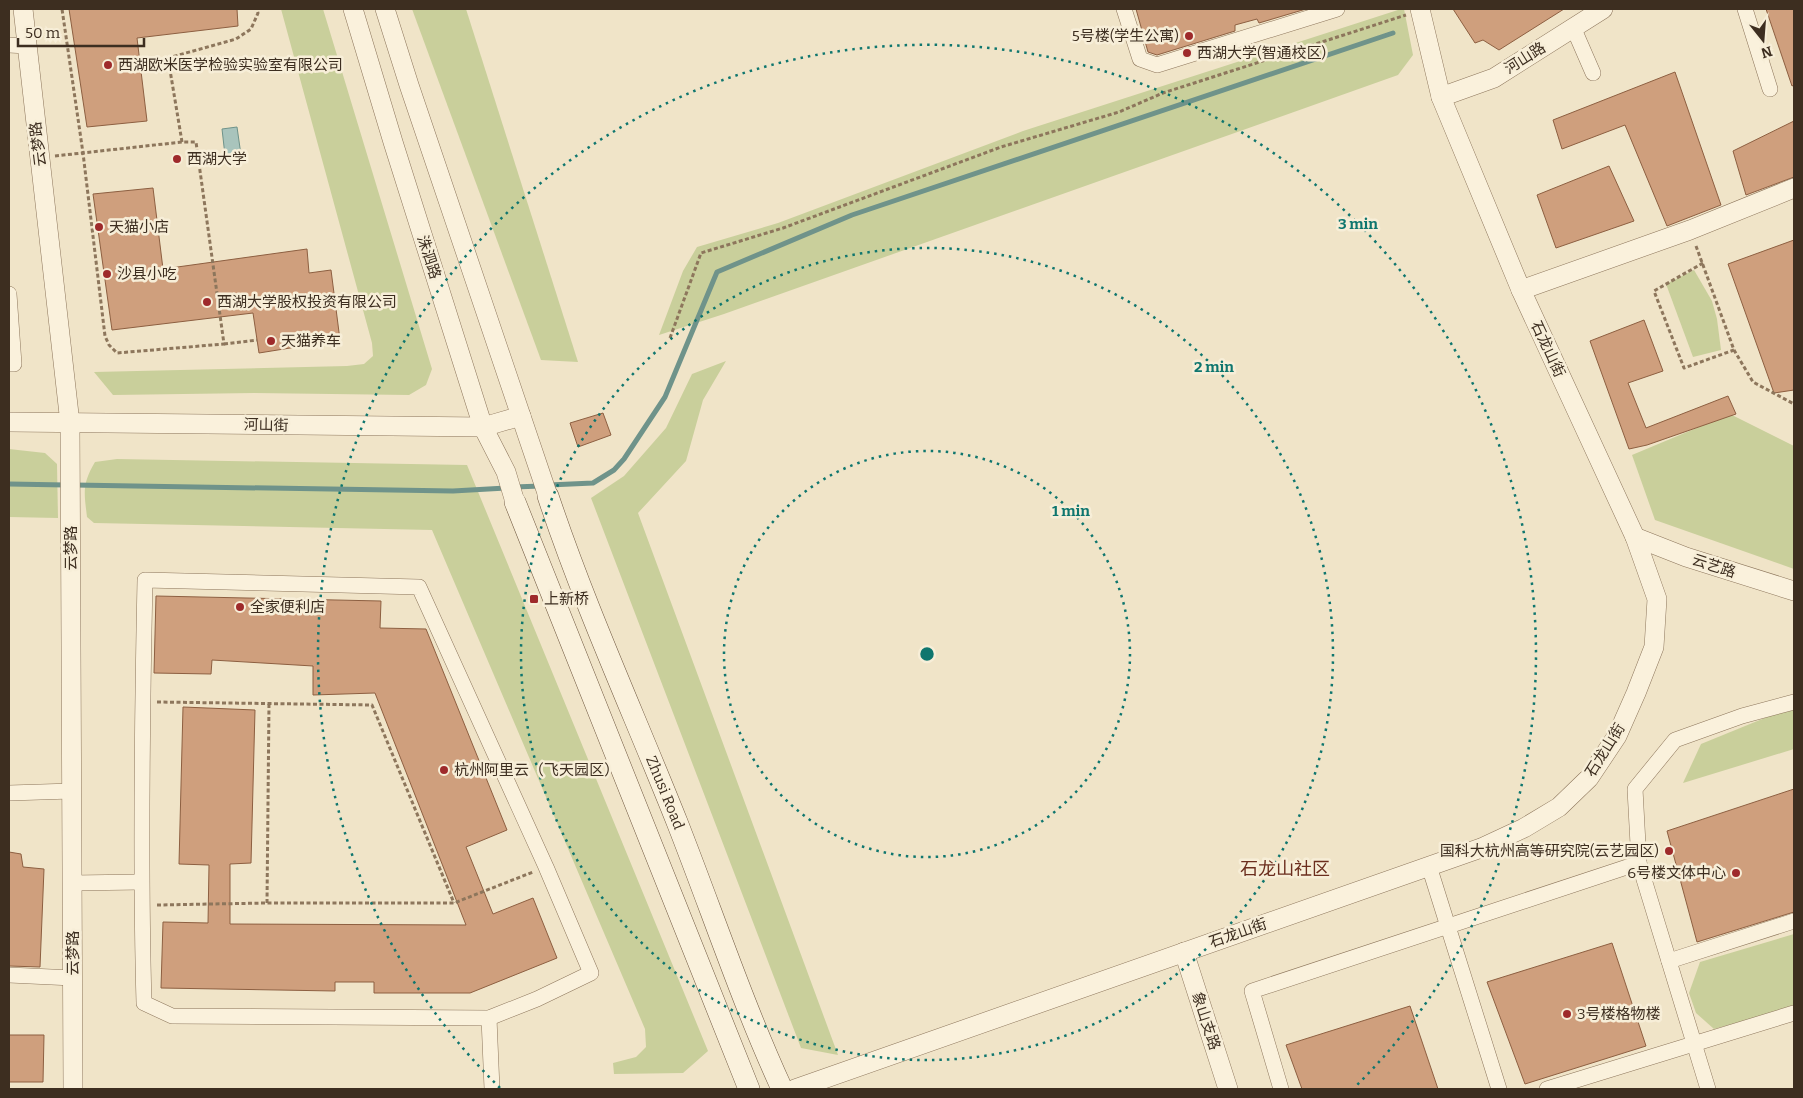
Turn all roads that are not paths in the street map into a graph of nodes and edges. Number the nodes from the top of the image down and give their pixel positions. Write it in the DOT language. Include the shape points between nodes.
graph roads {
  1 [pos="23,9"];
  2 [pos="353,9"];
  3 [pos="385,9"];
  4 [pos="1124,9"];
  5 [pos="1337,9"];
  6 [pos="1603,9"];
  7 [pos="1744,9"];
  8 [pos="1420,10"];
  9 [pos="1573,28"];
  10 [pos="18,46"];
  11 [pos="1593,73"];
  12 [pos="1770,89"];
  13 [pos="1441,97"];
  14 [pos="1794,188"];
  15 [pos="1521,290"];
  16 [pos="9,294"];
  17 [pos="9,364"];
  18 [pos="521,416"];
  19 [pos="9,422"];
  20 [pos="70,423"];
  21 [pos="483,427"];
  22 [pos="548,496"];
  23 [pos="515,502"];
  24 [pos="1635,537"];
  25 [pos="1794,591"];
  26 [pos="1794,702"];
  27 [pos="72,791"];
  28 [pos="9,793"];
  29 [pos="1639,863"];
  30 [pos="1429,866"];
  31 [pos="72,882"];
  32 [pos="141,882"];
  33 [pos="1794,922"];
  34 [pos="1448,927"];
  35 [pos="1184,952"];
  36 [pos="1669,960"];
  37 [pos="9,975"];
  38 [pos="73,978"];
  39 [pos="1794,1013"];
  40 [pos="489,1018"];
  41 [pos="1694,1044"];
  42 [pos="73,1089"];
  43 [pos="492,1089"];
  44 [pos="749,1089"];
  45 [pos="782,1089"];
  46 [pos="795,1089"];
  47 [pos="1228,1089"];
  48 [pos="1281,1089"];
  49 [pos="1499,1089"];
  50 [pos="1546,1089"];
  51 [pos="1708,1089"];
  1 -- 10 [label="street, 云梦路"];
  2 -- 21 [label="street, 洙泗路"];
  3 -- 18 [label="street"];
  4 -- 5 [label="street" via="1140,59 1157,65"];
  6 -- 9 [label="street, 河山路"];
  7 -- 12 [label="street"];
  8 -- 13 [label="street, 石龙山街"];
  9 -- 11 [label="street"];
  9 -- 13 [label="street, 河山路" via="1494,78"];
  10 -- 20 [label="street, 云梦路" via="40,157"];
  13 -- 15 [label="street, 石龙山街"];
  14 -- 15 [label="street" via="1690,230"];
  15 -- 24 [label="street, 石龙山街"];
  16 -- 17 [label="street" via="14,364"];
  18 -- 21 [label="street, 河山街"];
  18 -- 22 [label="street"];
  19 -- 20 [label="street, 河山街"];
  20 -- 21 [label="street, 河山街"];
  20 -- 27 [label="street, 云梦路"];
  21 -- 23 [label="street, 洙泗路" via="506,472"];
  22 -- 45 [label="main road, Zhusi Road" via="567,552 677,824 759,1039"];
  23 -- 44 [label="main road, Zhusi Road"];
  24 -- 25 [label="street, 云艺路" via="1686,557"];
  24 -- 30 [label="street, 石龙山街" via="1657,599 1654,647 1616,736 1589,778 1559,807 1481,848"];
  26 -- 29 [label="street" via="1675,740 1635,789"];
  27 -- 28 [label="street"];
  27 -- 31 [label="street, 云梦路"];
  29 -- 34 [label="street"];
  29 -- 36 [label="street"];
  30 -- 34 [label="street"];
  30 -- 35 [label="street, 石龙山街"];
  31 -- 32 [label="street"];
  31 -- 38 [label="street, 云梦路"];
  32 -- 40 [label="street" via="144,1003 172,1016"];
  32 -- 40 [label="street" via="145,580 419,587 591,973"];
  33 -- 36 [label="street"];
  34 -- 48 [label="street" via="1252,991"];
  34 -- 49 [label="street"];
  35 -- 46 [label="street, 石龙山街"];
  35 -- 47 [label="street, 象山支路"];
  36 -- 41 [label="street"];
  37 -- 38 [label="street"];
  38 -- 42 [label="street, 云梦路"];
  39 -- 41 [label="street"];
  40 -- 43 [label="street"];
  41 -- 50 [label="street"];
  41 -- 51 [label="street"];
}
